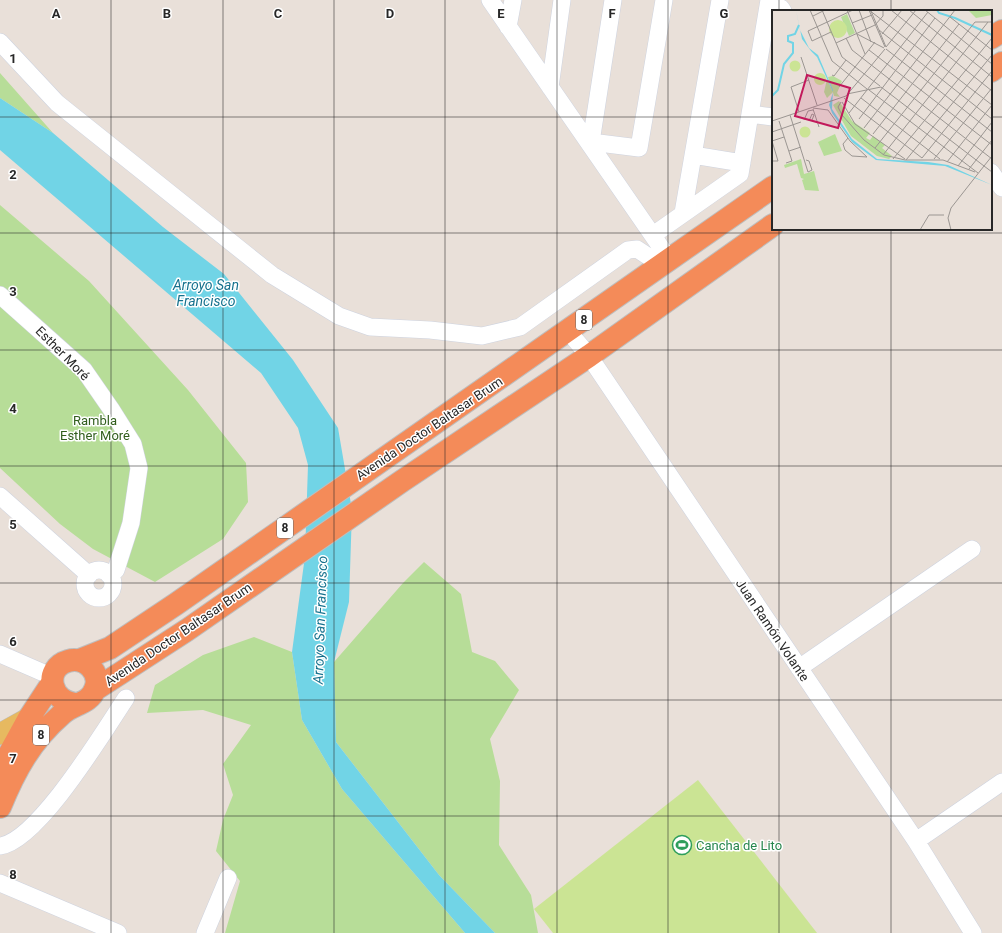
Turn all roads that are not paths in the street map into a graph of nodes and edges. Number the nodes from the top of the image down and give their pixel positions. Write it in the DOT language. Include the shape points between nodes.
graph roads {
  1 [pos="490,0"];
  2 [pos="513,0"];
  3 [pos="562,0"];
  4 [pos="613,0"];
  5 [pos="664,0"];
  6 [pos="720,0"];
  7 [pos="508,27"];
  8 [pos="772,29"];
  9 [pos="1002,31"];
  10 [pos="992,37"];
  11 [pos="0,42"];
  12 [pos="1002,63"];
  13 [pos="992,70"];
  14 [pos="550,87"];
  15 [pos="750,114"];
  16 [pos="772,117"];
  17 [pos="590,143"];
  18 [pos="693,156"];
  19 [pos="741,168"];
  20 [pos="992,173"];
  21 [pos="772,188"];
  22 [pos="1002,188"];
  23 [pos="683,213"];
  24 [pos="772,226"];
  25 [pos="653,235"];
  26 [pos="665,262"];
  27 [pos="0,295"];
  28 [pos="568,331"];
  29 [pos="589,356"];
  30 [pos="0,496"];
  31 [pos="972,549"];
  32 [pos="89,575"];
  33 [pos="109,575"];
  34 [pos="0,654"];
  35 [pos="80,660"];
  36 [pos="799,668"];
  37 [pos="52,680"];
  38 [pos="96,689"];
  39 [pos="126,698"];
  40 [pos="79,704"];
  41 [pos="29,718"];
  42 [pos="0,734"];
  43 [pos="4,774"];
  44 [pos="1002,782"];
  45 [pos="0,807"];
  46 [pos="916,841"];
  47 [pos="0,846"];
  48 [pos="228,878"];
  49 [pos="0,883"];
  50 [pos="118,933"];
  51 [pos="205,933"];
  52 [pos="973,933"];
  1 -- 7 [label="street"];
  2 -- 7 [label="street"];
  3 -- 14 [label="street"];
  4 -- 17 [label="street"];
  5 -- 17 [label="street" via="639,148"];
  6 -- 18 [label="street"];
  7 -- 14 [label="street"];
  8 -- 15 [label="street"];
  9 -- 10 [label="highway"];
  11 -- 26 [label="street" via="57,103 272,275 339,316 370,327 482,336 520,327 628,250 637,249"];
  12 -- 13 [label="highway"];
  14 -- 17 [label="street"];
  15 -- 16 [label="street"];
  15 -- 19 [label="street"];
  17 -- 25 [label="street"];
  18 -- 19 [label="street"];
  18 -- 23 [label="street"];
  19 -- 23 [label="street"];
  20 -- 22 [label="street"];
  21 -- 26 [label="highway, Avenida Doctor Baltasar Brum / 8"];
  23 -- 25 [label="street"];
  24 -- 29 [label="highway, Avenida Doctor Baltasar Brum / 8"];
  25 -- 26 [label="street"];
  26 -- 28 [label="highway, Avenida Doctor Baltasar Brum / 8"];
  27 -- 33 [label="street, Esther Moré" via="84,370 133,444 139,468 131,523 116,570"];
  28 -- 29 [label="street, Juan Ramón Volante"];
  28 -- 35 [label="highway, Avenida Doctor Baltasar Brum / 8" via="176,604 110,648 96,656"];
  29 -- 36 [label="street, Juan Ramón Volante"];
  29 -- 38 [label="highway, Avenida Doctor Baltasar Brum / 8" via="402,481 187,630"];
  30 -- 32 [label="street"];
  31 -- 36 [label="street"];
  32 -- 33 [label="street" via="99,571"];
  32 -- 33 [label="street" via="86,589 91,595 101,598 108,595 112,588"];
  34 -- 37 [label="street"];
  35 -- 37 [label="highway, 8" via="68,660 58,667"];
  35 -- 38 [label="highway" via="94,671"];
  36 -- 46 [label="street, Juan Ramón Volante"];
  37 -- 40 [label="highway" via="55,692 61,699 69,704"];
  37 -- 41 [label="highway, 8"];
  38 -- 40 [label="highway, 8" via="89,699"];
  39 -- 47 [label="street" via="64,792 18,838"];
  40 -- 43 [label="highway, 8" via="63,712"];
  41 -- 42 [label="main road"];
  41 -- 43 [label="highway, 8"];
  43 -- 45 [label="highway, 8"];
  44 -- 46 [label="street"];
  46 -- 52 [label="street, Juan Ramón Volante"];
  48 -- 51 [label="street"];
  49 -- 50 [label="street"];
}
